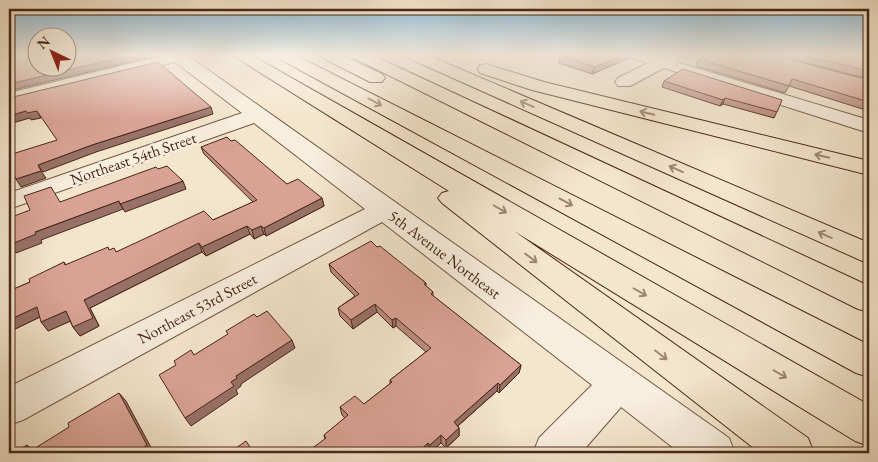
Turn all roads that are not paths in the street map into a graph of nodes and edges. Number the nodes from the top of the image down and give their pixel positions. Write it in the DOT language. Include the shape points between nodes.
graph roads {
  1 [pos="95,77"];
  2 [pos="206,77"];
  3 [pos="306,77"];
  4 [pos="311,77"];
  5 [pos="315,77"];
  6 [pos="374,77"];
  7 [pos="407,77"];
  8 [pos="465,77"];
  9 [pos="511,77"];
  10 [pos="634,77"];
  11 [pos="724,77"];
  12 [pos="624,82"];
  13 [pos="9,99"];
  14 [pos="257,115"];
  15 [pos="869,127"];
  16 [pos="869,168"];
  17 [pos="9,201"];
  18 [pos="385,209"];
  19 [pos="772,253"];
  20 [pos="869,254"];
  21 [pos="869,300"];
  22 [pos="869,362"];
  23 [pos="618,383"];
  24 [pos="9,406"];
  25 [pos="869,427"];
  26 [pos="554,453"];
  27 [pos="714,453"];
  28 [pos="793,453"];
  1 -- 13 [label="street"];
  2 -- 14 [label="street, 5th Avenue Northeast"];
  3 -- 28 [label="highway, one-way" via="392,154"];
  4 -- 25 [label="highway, one-way"];
  5 -- 22 [label="highway, one-way"];
  6 -- 19 [label="highway" via="600,186"];
  7 -- 19 [label="highway"];
  20 -- 8 [label="highway, one-way"];
  16 -- 9 [label="highway, one-way"];
  10 -- 12 [label="street"];
  11 -- 15 [label="street"];
  14 -- 17 [label="street, Northeast 54th Street"];
  14 -- 18 [label="street, 5th Avenue Northeast"];
  18 -- 23 [label="street, 5th Avenue Northeast"];
  18 -- 24 [label="street, Northeast 53rd Street"];
  19 -- 21 [label="highway"];
  23 -- 26 [label="street"];
  23 -- 27 [label="street, 5th Avenue Northeast"];
}
